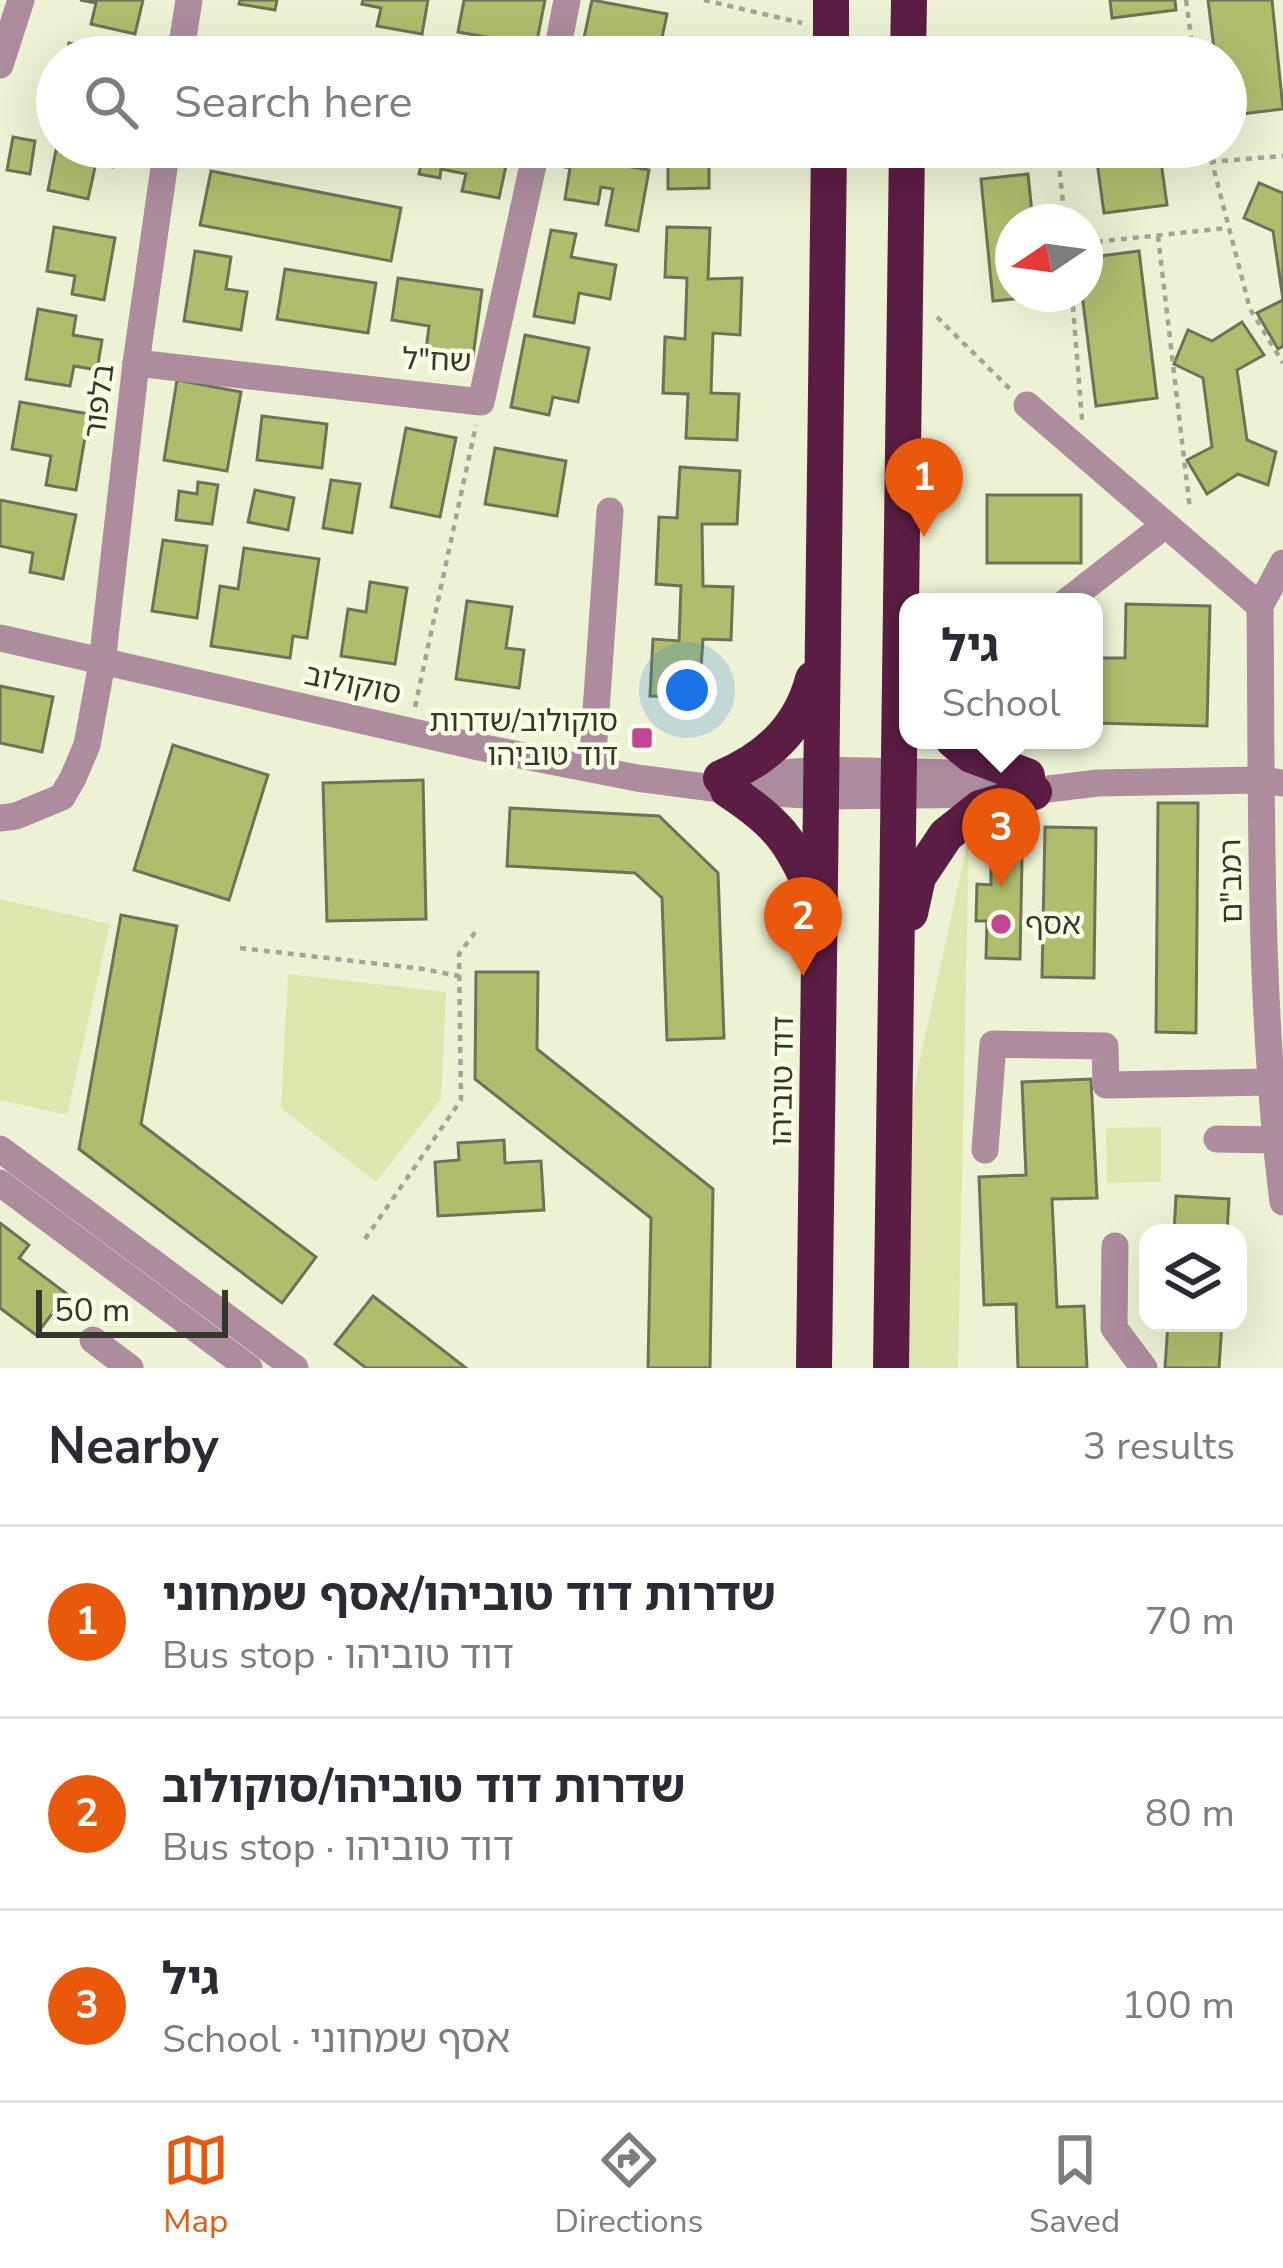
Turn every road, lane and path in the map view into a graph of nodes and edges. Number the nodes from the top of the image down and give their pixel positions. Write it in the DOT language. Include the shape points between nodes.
graph roads {
  1 [pos="20,0"];
  2 [pos="189,0"];
  3 [pos="567,0"];
  4 [pos="704,0"];
  5 [pos="909,0"];
  6 [pos="1186,0"];
  7 [pos="831,29"];
  8 [pos="183,36"];
  9 [pos="560,36"];
  10 [pos="908,36"];
  11 [pos="1191,36"];
  12 [pos="0,65"];
  13 [pos="1283,156"];
  14 [pos="1247,159"];
  15 [pos="164,168"];
  16 [pos="531,168"];
  17 [pos="829,168"];
  18 [pos="907,168"];
  19 [pos="1059,168"];
  20 [pos="1212,168"];
  21 [pos="1063,204"];
  22 [pos="1228,228"];
  23 [pos="1157,236"];
  24 [pos="1103,241"];
  25 [pos="905,285"];
  26 [pos="1073,312"];
  27 [pos="136,363"];
  28 [pos="1283,363"];
  29 [pos="481,402"];
  30 [pos="1027,405"];
  31 [pos="1084,455"];
  32 [pos="610,511"];
  33 [pos="1165,525"];
  34 [pos="1195,551"];
  35 [pos="1283,563"];
  36 [pos="904,593"];
  37 [pos="1078,593"];
  38 [pos="1260,606"];
  39 [pos="0,638"];
  40 [pos="823,641"];
  41 [pos="102,663"];
  42 [pos="410,730"];
  43 [pos="901,749"];
  44 [pos="964,749"];
  45 [pos="592,768"];
  46 [pos="1272,782"];
  47 [pos="820,783"];
  48 [pos="900,783"];
  49 [pos="714,784"];
  50 [pos="1031,784"];
  51 [pos="0,818"];
  52 [pos="820,908"];
  53 [pos="476,931"];
  54 [pos="240,948"];
  55 [pos="896,969"];
  56 [pos="460,976"];
  57 [pos="1270,1082"];
  58 [pos="1217,1139"];
  59 [pos="1275,1140"];
  60 [pos="0,1149"];
  61 [pos="985,1150"];
  62 [pos="0,1183"];
  63 [pos="1283,1202"];
  64 [pos="365,1239"];
  65 [pos="1115,1246"];
  66 [pos="93,1340"];
  67 [pos="233,1363"];
  68 [pos="130,1368"];
  69 [pos="296,1368"];
  70 [pos="814,1368"];
  71 [pos="890,1368"];
  72 [pos="1144,1368"];
  1 -- 12 [label="street"];
  2 -- 8 [label="street"];
  3 -- 9 [label="street"];
  4 -- 7 [label="path"];
  5 -- 10 [label="highway"];
  6 -- 11 [label="path"];
  13 -- 14 [label="path"];
  15 -- 27 [label="street, בלפור"];
  16 -- 29 [label="street, שח\"ל"];
  17 -- 40 [label="highway"];
  18 -- 25 [label="highway"];
  19 -- 21 [label="path"];
  20 -- 22 [label="path"];
  22 -- 23 [label="path"];
  22 -- 28 [label="path" via="1250,309"];
  23 -- 24 [label="path"];
  23 -- 34 [label="path"];
  25 -- 30 [label="path"];
  25 -- 36 [label="highway"];
  26 -- 31 [label="path"];
  27 -- 29 [label="street, שח\"ל"];
  27 -- 41 [label="street, בלפור"];
  29 -- 42 [label="path"];
  30 -- 31 [label="street"];
  31 -- 33 [label="street"];
  32 -- 45 [label="street"];
  33 -- 34 [label="street"];
  33 -- 37 [label="street"];
  34 -- 38 [label="street"];
  35 -- 38 [label="street, רמב\"ם"];
  38 -- 46 [label="street, רמב\"ם"];
  39 -- 41 [label="street, סוקולוב"];
  40 -- 47 [label="highway, דוד טוביהו"];
  40 -- 49 [label="highway" via="799,718 747,767"];
  41 -- 42 [label="street, סוקולוב"];
  41 -- 51 [label="street, בלפור" via="87,745 62,797"];
  42 -- 45 [label="street, סוקולוב"];
  43 -- 48 [label="highway"];
  44 -- 50 [label="highway"];
  45 -- 49 [label="street, סוקולוב"];
  46 -- 50 [label="street, סוקולוב"];
  46 -- 57 [label="street, רמב\"ם"];
  47 -- 48 [label="street, סוקולוב"];
  47 -- 49 [label="street, סוקולוב" via="748,774"];
  47 -- 52 [label="highway, דוד טוביהו"];
  48 -- 50 [label="street, סוקולוב"];
  48 -- 55 [label="highway"];
  49 -- 52 [label="highway" via="766,815"];
  50 -- 55 [label="highway" via="946,835 918,877"];
  52 -- 70 [label="highway, דוד טוביהו"];
  53 -- 56 [label="path" via="459,955"];
  54 -- 56 [label="path"];
  55 -- 71 [label="highway"];
  56 -- 64 [label="path" via="461,1100"];
  57 -- 59 [label="street, רמב\"ם"];
  57 -- 61 [label="street" via="1106,1085 1105,1046 993,1044"];
  58 -- 59 [label="street"];
  59 -- 63 [label="street, רמב\"ם"];
  60 -- 69 [label="street"];
  62 -- 67 [label="street"];
  65 -- 72 [label="street" via="1114,1328"];
  66 -- 68 [label="street"];
}
